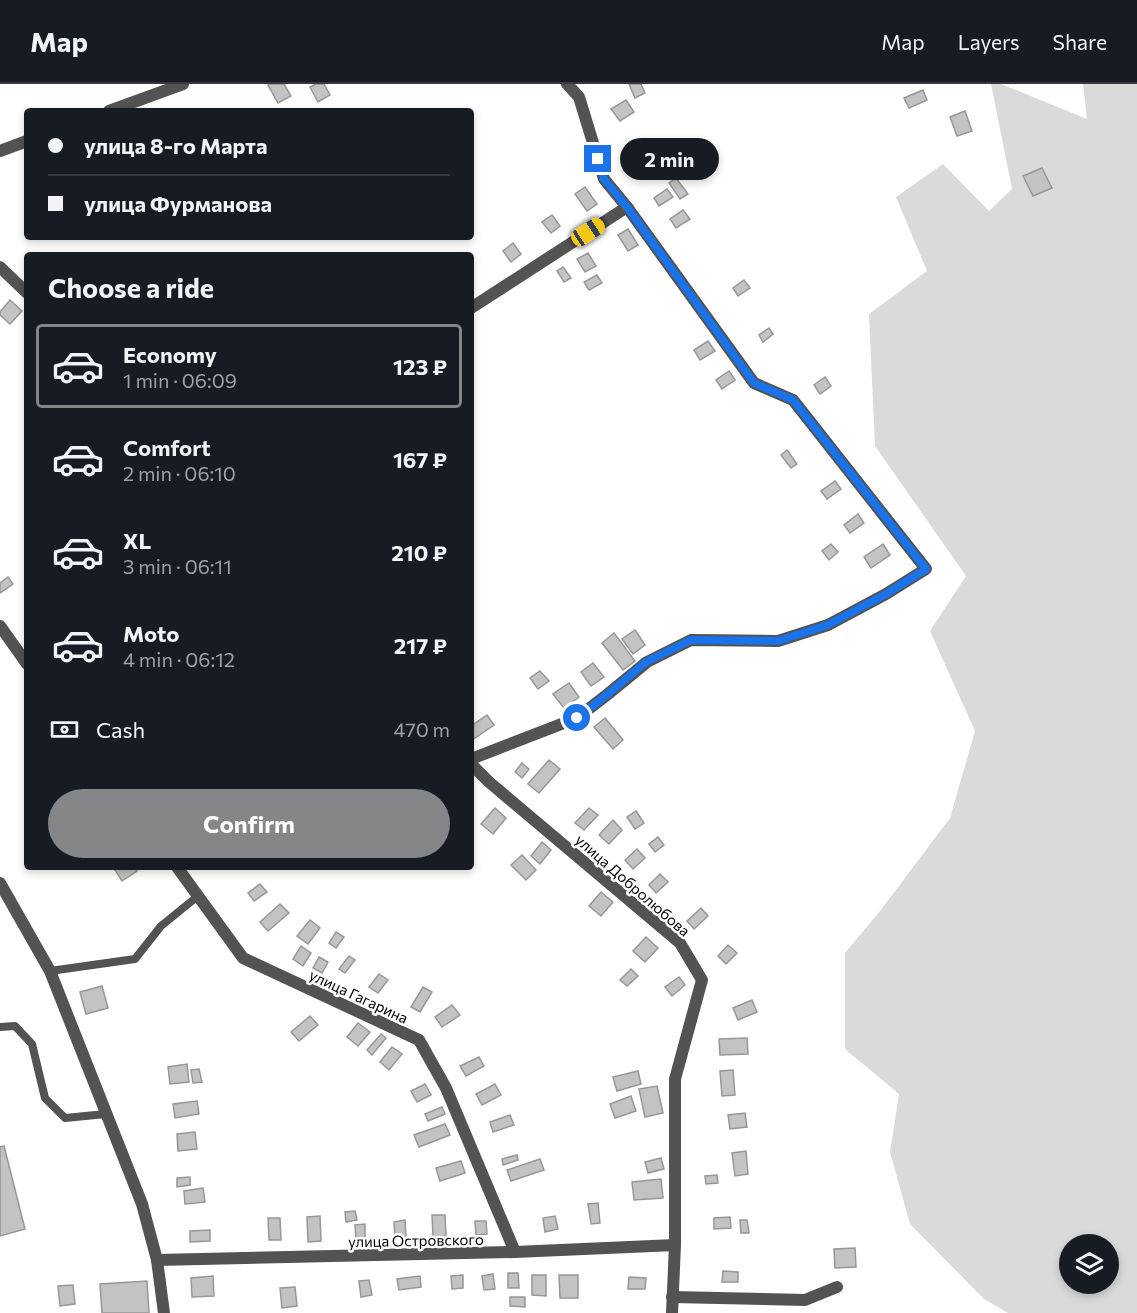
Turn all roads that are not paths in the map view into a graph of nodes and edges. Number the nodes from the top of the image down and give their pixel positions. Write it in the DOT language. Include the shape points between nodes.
graph roads {
  1 [pos="183,84"];
  2 [pos="567,84"];
  3 [pos="117,108"];
  4 [pos="24,142"];
  5 [pos="0,151"];
  6 [pos="627,207"];
  7 [pos="0,267"];
  8 [pos="24,290"];
  9 [pos="474,306"];
  10 [pos="0,626"];
  11 [pos="24,660"];
  12 [pos="474,761"];
  13 [pos="474,765"];
  14 [pos="179,870"];
  15 [pos="0,882"];
  16 [pos="198,896"];
  17 [pos="50,971"];
  18 [pos="0,1027"];
  19 [pos="106,1114"];
  20 [pos="675,1245"];
  21 [pos="515,1252"];
  22 [pos="157,1260"];
  23 [pos="837,1287"];
  24 [pos="672,1297"];
  25 [pos="164,1313"];
  26 [pos="672,1313"];
  1 -- 3 [label="street"];
  2 -- 6 [label="street" via="579,98 604,179"];
  4 -- 5 [label="street"];
  6 -- 9 [label="street"];
  6 -- 12 [label="street" via="754,383 793,400 926,569 828,625 778,641 691,640 646,662 577,718"];
  7 -- 8 [label="street"];
  10 -- 11 [label="street"];
  13 -- 20 [label="street, улица Добролюбова" via="680,943 702,980 675,1079"];
  14 -- 16 [label="street, улица Гагарина"];
  15 -- 17 [label="street"];
  16 -- 17 [label="lane" via="161,926 135,959"];
  16 -- 21 [label="street, улица Гагарина" via="243,958 419,1040 446,1088"];
  17 -- 19 [label="street"];
  18 -- 19 [label="lane" via="15,1026 32,1044 45,1098 65,1118"];
  19 -- 22 [label="street" via="142,1204"];
  20 -- 21 [label="street, улица Островского"];
  20 -- 24 [label="street, улица Добролюбова"];
  21 -- 22 [label="street, улица Островского"];
  22 -- 25 [label="street"];
  23 -- 24 [label="street" via="805,1300"];
  24 -- 26 [label="street, улица Добролюбова"];
}
